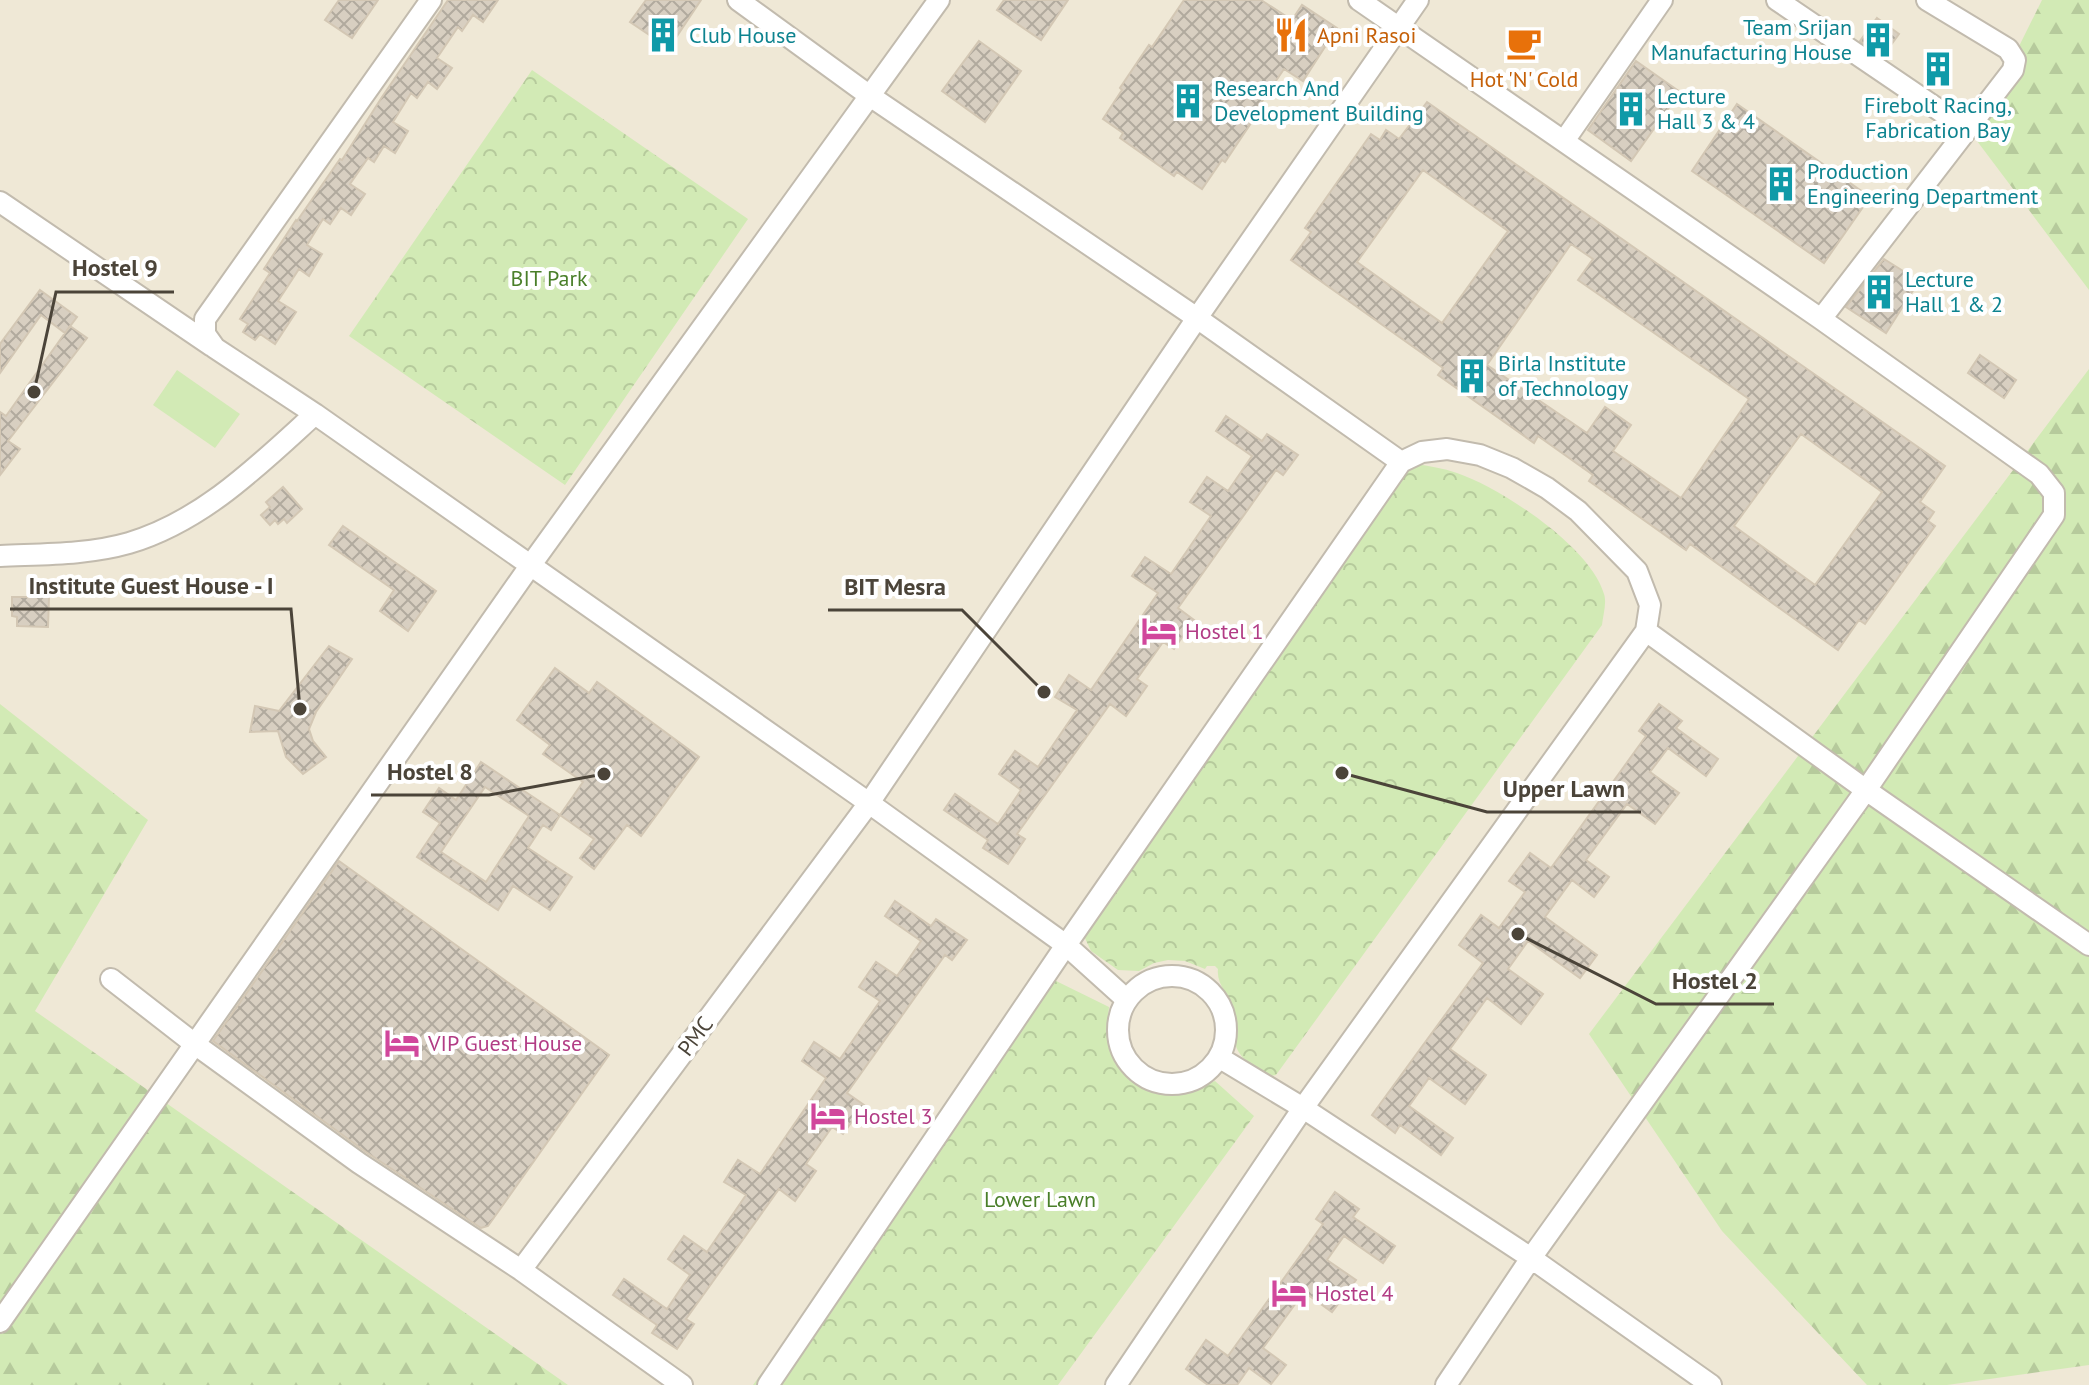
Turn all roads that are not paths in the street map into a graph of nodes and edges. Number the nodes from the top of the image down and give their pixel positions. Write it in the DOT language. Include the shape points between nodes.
graph roads {
  1 [pos="431,0"];
  2 [pos="738,0"];
  3 [pos="939,0"];
  4 [pos="1359,0"];
  5 [pos="1418,0"];
  6 [pos="1662,0"];
  7 [pos="1777,0"];
  8 [pos="1927,0"];
  9 [pos="1398,28"];
  10 [pos="870,96"];
  11 [pos="1967,129"];
  12 [pos="1564,141"];
  13 [pos="0,202"];
  14 [pos="1197,318"];
  15 [pos="1821,319"];
  16 [pos="215,348"];
  17 [pos="315,414"];
  18 [pos="1401,462"];
  19 [pos="0,556"];
  20 [pos="530,566"];
  21 [pos="1646,631"];
  22 [pos="1866,790"];
  23 [pos="869,803"];
  24 [pos="1066,945"];
  25 [pos="2089,945"];
  26 [pos="111,979"];
  27 [pos="1127,1000"];
  28 [pos="196,1045"];
  29 [pos="1220,1058"];
  30 [pos="1303,1108"];
  31 [pos="1531,1258"];
  32 [pos="521,1270"];
  33 [pos="0,1322"];
  34 [pos="682,1385"];
  35 [pos="768,1385"];
  36 [pos="1116,1385"];
  37 [pos="1446,1385"];
  38 [pos="1711,1385"];
  1 -- 16 [label="street" via="205,319 205,334"];
  2 -- 10 [label="street"];
  3 -- 10 [label="street"];
  4 -- 9 [label="street"];
  5 -- 9 [label="street, PMC"];
  6 -- 12 [label="street"];
  7 -- 11 [label="street"];
  8 -- 11 [label="street" via="2008,49 2015,60 2013,70"];
  9 -- 12 [label="street"];
  9 -- 14 [label="street, PMC"];
  10 -- 14 [label="street"];
  10 -- 20 [label="street"];
  11 -- 15 [label="street"];
  12 -- 15 [label="street"];
  13 -- 16 [label="street"];
  14 -- 18 [label="street"];
  14 -- 23 [label="street, PMC"];
  15 -- 22 [label="street" via="2039,474 2054,493 2054,515"];
  16 -- 17 [label="street"];
  17 -- 19 [label="street" via="241,480 163,530 128,543 68,553"];
  17 -- 20 [label="street"];
  18 -- 21 [label="street" via="1447,449 1490,459 1547,488 1578,511 1637,571 1650,605"];
  18 -- 24 [label="street"];
  20 -- 23 [label="street"];
  20 -- 28 [label="street"];
  21 -- 22 [label="street"];
  21 -- 30 [label="street"];
  22 -- 25 [label="street"];
  22 -- 31 [label="street"];
  23 -- 24 [label="street"];
  23 -- 32 [label="street, PMC"];
  24 -- 27 [label="street"];
  24 -- 35 [label="street"];
  26 -- 28 [label="street"];
  27 -- 29 [label="street" via="1142,985 1162,977 1183,977 1202,985 1226,1020"];
  27 -- 29 [label="street" via="1119,1020 1119,1041 1127,1061 1142,1076 1162,1084 1183,1084 1203,1076"];
  28 -- 32 [label="street" via="359,1163"];
  28 -- 33 [label="street"];
  29 -- 30 [label="street"];
  30 -- 31 [label="street"];
  30 -- 36 [label="street"];
  31 -- 37 [label="street"];
  31 -- 38 [label="street"];
  32 -- 34 [label="street"];
}
